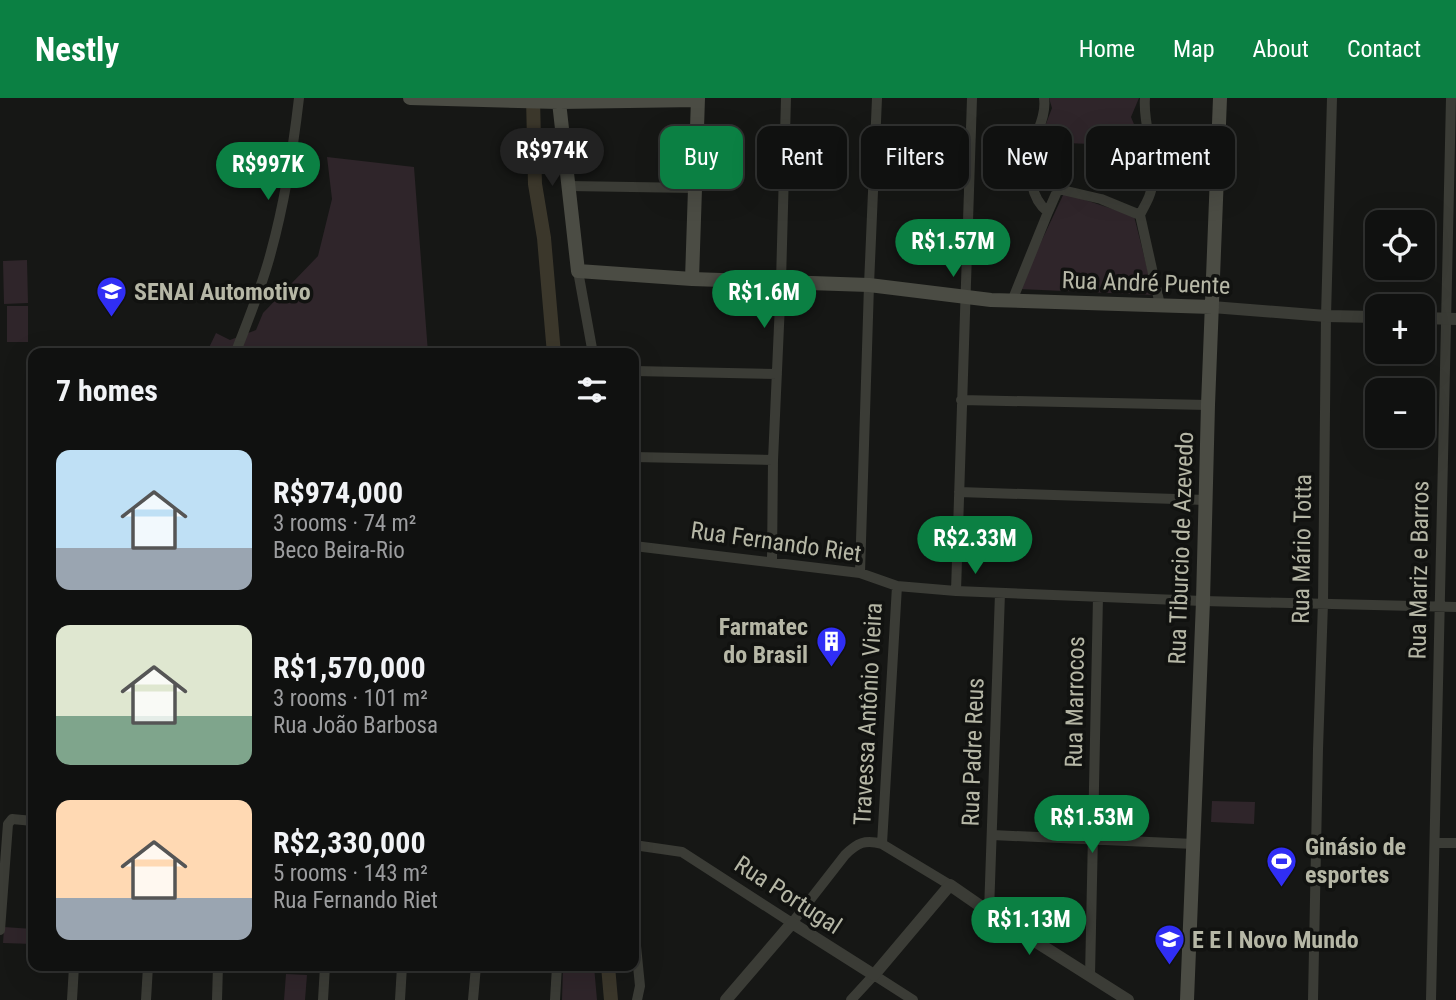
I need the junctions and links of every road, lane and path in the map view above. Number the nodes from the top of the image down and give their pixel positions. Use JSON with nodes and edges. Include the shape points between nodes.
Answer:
{"nodes":[{"id":1,"x":299,"y":98,"type":"edge"},
{"id":2,"x":410,"y":98,"type":"edge"},
{"id":3,"x":786,"y":98,"type":"edge"},
{"id":4,"x":877,"y":98,"type":"edge"},
{"id":5,"x":972,"y":98,"type":"edge"},
{"id":6,"x":1044,"y":98,"type":"edge"},
{"id":7,"x":1145,"y":98,"type":"edge"},
{"id":8,"x":1220,"y":98,"type":"edge"},
{"id":9,"x":1332,"y":98,"type":"edge"},
{"id":10,"x":1451,"y":98,"type":"edge"},
{"id":11,"x":698,"y":99,"type":"edge"},
{"id":12,"x":554,"y":101,"type":"edge"},
{"id":13,"x":697,"y":126,"type":"edge"},
{"id":14,"x":1039,"y":126,"type":"edge"},
{"id":15,"x":569,"y":186,"type":"junction"},
{"id":16,"x":660,"y":187,"type":"edge"},
{"id":17,"x":694,"y":189,"type":"edge"},
{"id":18,"x":1033,"y":189,"type":"edge"},
{"id":19,"x":1058,"y":189,"type":"joint"},
{"id":20,"x":1048,"y":212,"type":"junction"},
{"id":21,"x":1140,"y":215,"type":"junction"},
{"id":22,"x":578,"y":271,"type":"junction"},
{"id":23,"x":692,"y":279,"type":"junction"},
{"id":24,"x":781,"y":281,"type":"junction"},
{"id":25,"x":869,"y":285,"type":"junction"},
{"id":26,"x":966,"y":298,"type":"junction"},
{"id":27,"x":1012,"y":301,"type":"junction"},
{"id":28,"x":1160,"y":305,"type":"junction"},
{"id":29,"x":1212,"y":307,"type":"junction"},
{"id":30,"x":1326,"y":316,"type":"junction"},
{"id":31,"x":1365,"y":317,"type":"edge"},
{"id":32,"x":1451,"y":319,"type":"edge"},
{"id":33,"x":237,"y":348,"type":"edge"},
{"id":34,"x":592,"y":348,"type":"edge"},
{"id":35,"x":639,"y":371,"type":"edge"},
{"id":36,"x":777,"y":374,"type":"junction"},
{"id":37,"x":961,"y":400,"type":"junction"},
{"id":38,"x":1208,"y":405,"type":"junction"},
{"id":39,"x":639,"y":457,"type":"edge"},
{"id":40,"x":773,"y":460,"type":"junction"},
{"id":41,"x":959,"y":492,"type":"junction"},
{"id":42,"x":1206,"y":500,"type":"junction"},
{"id":43,"x":639,"y":547,"type":"edge"},
{"id":44,"x":772,"y":562,"type":"junction"},
{"id":45,"x":860,"y":573,"type":"junction"},
{"id":46,"x":897,"y":586,"type":"junction"},
{"id":47,"x":956,"y":591,"type":"junction"},
{"id":48,"x":1000,"y":593,"type":"junction"},
{"id":49,"x":1098,"y":597,"type":"junction"},
{"id":50,"x":1203,"y":601,"type":"junction"},
{"id":51,"x":1323,"y":603,"type":"junction"},
{"id":52,"x":1440,"y":607,"type":"junction"},
{"id":53,"x":1456,"y":607,"type":"edge"},
{"id":54,"x":28,"y":821,"type":"edge"},
{"id":55,"x":992,"y":835,"type":"junction"},
{"id":56,"x":1093,"y":839,"type":"junction"},
{"id":57,"x":1435,"y":843,"type":"junction"},
{"id":58,"x":1456,"y":843,"type":"edge"},
{"id":59,"x":882,"y":844,"type":"junction"},
{"id":60,"x":1194,"y":844,"type":"junction"},
{"id":61,"x":639,"y":846,"type":"edge"},
{"id":62,"x":950,"y":885,"type":"junction"},
{"id":63,"x":989,"y":912,"type":"junction"},
{"id":64,"x":792,"y":923,"type":"junction"},
{"id":65,"x":0,"y":930,"type":"edge"},
{"id":66,"x":74,"y":971,"type":"edge"},
{"id":67,"x":148,"y":971,"type":"edge"},
{"id":68,"x":218,"y":971,"type":"edge"},
{"id":69,"x":325,"y":971,"type":"edge"},
{"id":70,"x":402,"y":971,"type":"edge"},
{"id":71,"x":476,"y":971,"type":"edge"},
{"id":72,"x":557,"y":971,"type":"edge"},
{"id":73,"x":638,"y":971,"type":"edge"},
{"id":74,"x":874,"y":975,"type":"junction"},
{"id":75,"x":1090,"y":976,"type":"junction"},
{"id":76,"x":72,"y":1000,"type":"edge"},
{"id":77,"x":146,"y":1000,"type":"edge"},
{"id":78,"x":216,"y":1000,"type":"edge"},
{"id":79,"x":323,"y":1000,"type":"edge"},
{"id":80,"x":400,"y":1000,"type":"edge"},
{"id":81,"x":473,"y":1000,"type":"edge"},
{"id":82,"x":555,"y":1000,"type":"edge"},
{"id":83,"x":637,"y":1000,"type":"edge"},
{"id":84,"x":726,"y":1000,"type":"edge"},
{"id":85,"x":851,"y":1000,"type":"edge"},
{"id":86,"x":913,"y":1000,"type":"edge"},
{"id":87,"x":1128,"y":1000,"type":"edge"},
{"id":88,"x":1187,"y":1000,"type":"edge"},
{"id":89,"x":1313,"y":1000,"type":"edge"},
{"id":90,"x":1432,"y":1000,"type":"edge"}],
"edges":[{"from":1,"to":33,"type":"street","via":[[271,254]]},
{"from":2,"to":12,"type":"main road"},
{"from":3,"to":24,"type":"street"},
{"from":4,"to":25,"type":"street"},
{"from":5,"to":26,"type":"street"},
{"from":6,"to":14,"type":"street"},
{"from":7,"to":21,"type":"street","via":[[1153,175]]},
{"from":8,"to":29,"type":"main road","name":"Rua Tiburcio de Azevedo"},
{"from":9,"to":30,"type":"street","name":"Rua Mário Totta"},
{"from":10,"to":32,"type":"street","name":"Rua Mariz e Barros"},
{"from":11,"to":12,"type":"main road"},
{"from":11,"to":13,"type":"main road"},
{"from":12,"to":15,"type":"main road"},
{"from":15,"to":16,"type":"street"},
{"from":15,"to":22,"type":"main road"},
{"from":17,"to":23,"type":"main road"},
{"from":18,"to":20,"type":"street"},
{"from":19,"to":20,"type":"street"},
{"from":19,"to":21,"type":"street","via":[[1101,198]]},
{"from":20,"to":27,"type":"street"},
{"from":21,"to":28,"type":"street"},
{"from":22,"to":23,"type":"main road","name":"Rua André Puente"},
{"from":22,"to":34,"type":"street"},
{"from":23,"to":24,"type":"main road","name":"Rua André Puente"},
{"from":24,"to":25,"type":"main road","name":"Rua André Puente"},
{"from":24,"to":36,"type":"street"},
{"from":25,"to":26,"type":"main road","name":"Rua André Puente"},
{"from":25,"to":45,"type":"street"},
{"from":26,"to":27,"type":"main road","name":"Rua André Puente"},
{"from":26,"to":37,"type":"street"},
{"from":27,"to":28,"type":"main road","name":"Rua André Puente"},
{"from":28,"to":29,"type":"main road","name":"Rua André Puente"},
{"from":29,"to":30,"type":"street","name":"Rua André Puente"},
{"from":29,"to":38,"type":"main road","name":"Rua Tiburcio de Azevedo"},
{"from":30,"to":31,"type":"street","name":"Rua André Puente"},
{"from":30,"to":51,"type":"street","name":"Rua Mário Totta"},
{"from":32,"to":52,"type":"street","name":"Rua Mariz e Barros"},
{"from":35,"to":36,"type":"street"},
{"from":36,"to":40,"type":"street"},
{"from":37,"to":38,"type":"street"},
{"from":37,"to":41,"type":"street"},
{"from":38,"to":42,"type":"main road","name":"Rua Tiburcio de Azevedo"},
{"from":39,"to":40,"type":"street"},
{"from":40,"to":44,"type":"street"},
{"from":41,"to":42,"type":"street"},
{"from":41,"to":47,"type":"street"},
{"from":42,"to":50,"type":"main road","name":"Rua Tiburcio de Azevedo"},
{"from":43,"to":44,"type":"street","name":"Rua Fernando Riet"},
{"from":44,"to":45,"type":"street","name":"Rua Fernando Riet"},
{"from":45,"to":46,"type":"street","name":"Rua Fernando Riet"},
{"from":46,"to":47,"type":"street","name":"Rua Fernando Riet"},
{"from":46,"to":59,"type":"street","name":"Travessa Antônio Vieira"},
{"from":47,"to":48,"type":"street","name":"Rua Fernando Riet"},
{"from":48,"to":49,"type":"street","name":"Rua Fernando Riet"},
{"from":48,"to":55,"type":"street","name":"Rua Padre Reus"},
{"from":49,"to":50,"type":"street","name":"Rua Fernando Riet"},
{"from":49,"to":56,"type":"street","name":"Rua Marrocos"},
{"from":50,"to":51,"type":"street","name":"Rua Fernando Riet"},
{"from":50,"to":60,"type":"main road","name":"Rua Tiburcio de Azevedo"},
{"from":51,"to":52,"type":"street","name":"Rua Fernando Riet"},
{"from":51,"to":89,"type":"street","name":"Rua Mário Totta"},
{"from":52,"to":53,"type":"street","name":"Rua Fernando Riet"},
{"from":52,"to":57,"type":"street","name":"Rua Mariz e Barros"},
{"from":54,"to":65,"type":"street","via":[[12,819],[8,824]]},
{"from":55,"to":56,"type":"street"},
{"from":55,"to":63,"type":"street","name":"Rua Padre Reus"},
{"from":56,"to":60,"type":"street"},
{"from":56,"to":75,"type":"street","name":"Rua Marrocos"},
{"from":57,"to":58,"type":"street"},
{"from":57,"to":90,"type":"street","name":"Rua Mariz e Barros"},
{"from":59,"to":62,"type":"street"},
{"from":59,"to":64,"type":"street","via":[[874,841],[853,846]]},
{"from":60,"to":88,"type":"main road","name":"Rua Tiburcio de Azevedo"},
{"from":61,"to":64,"type":"street","name":"Rua Portugal","via":[[682,852]]},
{"from":62,"to":63,"type":"street"},
{"from":62,"to":74,"type":"street"},
{"from":63,"to":75,"type":"street"},
{"from":64,"to":74,"type":"street","name":"Rua Portugal"},
{"from":64,"to":84,"type":"street"},
{"from":66,"to":76,"type":"street"},
{"from":67,"to":77,"type":"street"},
{"from":68,"to":78,"type":"street"},
{"from":69,"to":79,"type":"street"},
{"from":70,"to":80,"type":"street"},
{"from":71,"to":81,"type":"street"},
{"from":72,"to":82,"type":"street"},
{"from":73,"to":83,"type":"street"},
{"from":74,"to":85,"type":"street"},
{"from":74,"to":86,"type":"street","name":"Rua Portugal"},
{"from":75,"to":87,"type":"street"}]}
